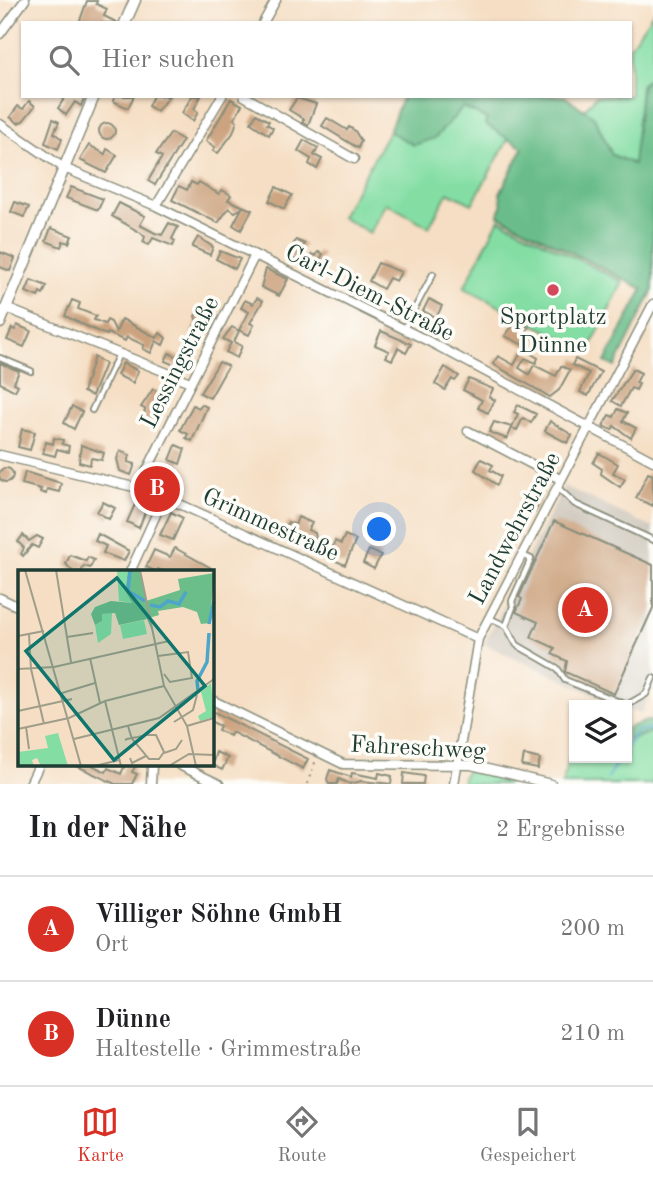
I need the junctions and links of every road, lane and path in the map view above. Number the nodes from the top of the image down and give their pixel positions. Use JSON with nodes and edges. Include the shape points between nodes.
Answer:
{"nodes":[{"id":1,"x":25,"y":0,"type":"edge"},
{"id":2,"x":135,"y":0,"type":"edge"},
{"id":3,"x":276,"y":0,"type":"edge"},
{"id":4,"x":126,"y":21,"type":"edge"},
{"id":5,"x":264,"y":21,"type":"edge"},
{"id":6,"x":0,"y":34,"type":"edge"},
{"id":7,"x":93,"y":98,"type":"edge"},
{"id":8,"x":221,"y":98,"type":"edge"},
{"id":9,"x":247,"y":98,"type":"edge"},
{"id":10,"x":0,"y":124,"type":"edge"},
{"id":11,"x":354,"y":159,"type":"dead end"},
{"id":12,"x":64,"y":169,"type":"junction"},
{"id":13,"x":156,"y":206,"type":"junction"},
{"id":14,"x":255,"y":255,"type":"junction"},
{"id":15,"x":433,"y":274,"type":"dead end"},
{"id":16,"x":653,"y":304,"type":"edge"},
{"id":17,"x":6,"y":308,"type":"junction"},
{"id":18,"x":0,"y":323,"type":"edge"},
{"id":19,"x":404,"y":330,"type":"junction"},
{"id":20,"x":120,"y":353,"type":"junction"},
{"id":21,"x":0,"y":358,"type":"edge"},
{"id":22,"x":31,"y":371,"type":"dead end"},
{"id":23,"x":190,"y":382,"type":"junction"},
{"id":24,"x":92,"y":410,"type":"dead end"},
{"id":25,"x":588,"y":429,"type":"junction"},
{"id":26,"x":468,"y":431,"type":"dead end"},
{"id":27,"x":0,"y":455,"type":"edge"},
{"id":28,"x":653,"y":461,"type":"edge"},
{"id":29,"x":558,"y":483,"type":"junction"},
{"id":30,"x":138,"y":488,"type":"junction"},
{"id":31,"x":164,"y":498,"type":"junction"},
{"id":32,"x":653,"y":540,"type":"edge"},
{"id":33,"x":521,"y":554,"type":"junction"},
{"id":34,"x":131,"y":570,"type":"edge"},
{"id":35,"x":0,"y":598,"type":"edge"},
{"id":36,"x":18,"y":607,"type":"edge"},
{"id":37,"x":489,"y":618,"type":"junction"},
{"id":38,"x":506,"y":626,"type":"junction"},
{"id":39,"x":478,"y":639,"type":"junction"},
{"id":40,"x":653,"y":678,"type":"edge"},
{"id":41,"x":214,"y":701,"type":"edge"},
{"id":42,"x":319,"y":752,"type":"junction"},
{"id":43,"x":457,"y":765,"type":"junction"},
{"id":44,"x":39,"y":766,"type":"edge"},
{"id":45,"x":152,"y":766,"type":"edge"},
{"id":46,"x":181,"y":766,"type":"edge"},
{"id":47,"x":30,"y":784,"type":"edge"},
{"id":48,"x":151,"y":784,"type":"edge"},
{"id":49,"x":219,"y":784,"type":"edge"},
{"id":50,"x":307,"y":784,"type":"edge"},
{"id":51,"x":454,"y":784,"type":"edge"},
{"id":52,"x":551,"y":784,"type":"edge"}],
"edges":[{"from":1,"to":6,"type":"street"},
{"from":2,"to":4,"type":"street"},
{"from":3,"to":5,"type":"street"},
{"from":7,"to":12,"type":"street"},
{"from":8,"to":13,"type":"street"},
{"from":9,"to":11,"type":"street"},
{"from":10,"to":12,"type":"street","name":"Carl-Diem-Straße"},
{"from":12,"to":13,"type":"street","name":"Carl-Diem-Straße"},
{"from":12,"to":17,"type":"street"},
{"from":13,"to":14,"type":"street","name":"Carl-Diem-Straße"},
{"from":14,"to":19,"type":"street","name":"Carl-Diem-Straße"},
{"from":14,"to":23,"type":"street","name":"Lessingstraße"},
{"from":15,"to":19,"type":"lane"},
{"from":16,"to":25,"type":"street","name":"Landwehrstraße"},
{"from":17,"to":18,"type":"street"},
{"from":17,"to":20,"type":"street"},
{"from":19,"to":25,"type":"street","name":"Carl-Diem-Straße"},
{"from":20,"to":23,"type":"street"},
{"from":20,"to":24,"type":"lane"},
{"from":21,"to":22,"type":"lane"},
{"from":23,"to":30,"type":"street","name":"Lessingstraße"},
{"from":25,"to":28,"type":"street","name":"Carl-Diem-Straße"},
{"from":25,"to":29,"type":"street","name":"Landwehrstraße"},
{"from":26,"to":29,"type":"street"},
{"from":27,"to":30,"type":"street","name":"Grimmestraße"},
{"from":29,"to":32,"type":"lane","via":[[575,504]]},
{"from":29,"to":33,"type":"street","name":"Landwehrstraße"},
{"from":30,"to":31,"type":"street","name":"Grimmestraße"},
{"from":31,"to":34,"type":"street"},
{"from":31,"to":39,"type":"street","name":"Grimmestraße"},
{"from":33,"to":37,"type":"street","name":"Landwehrstraße"},
{"from":33,"to":38,"type":"lane","via":[[531,559]]},
{"from":35,"to":36,"type":"street"},
{"from":37,"to":38,"type":"lane"},
{"from":37,"to":39,"type":"street","name":"Landwehrstraße"},
{"from":38,"to":40,"type":"lane","via":[[517,645],[557,668],[565,680],[615,702],[627,705],[637,701]]},
{"from":39,"to":43,"type":"street","name":"Landwehrstraße"},
{"from":41,"to":42,"type":"street","name":"Fahreschweg"},
{"from":42,"to":43,"type":"street","name":"Fahreschweg","via":[[343,764]]},
{"from":42,"to":50,"type":"path"},
{"from":43,"to":51,"type":"street","name":"Landwehrstraße"},
{"from":43,"to":52,"type":"street","name":"Fahreschweg"},
{"from":44,"to":47,"type":"street"},
{"from":45,"to":48,"type":"street"},
{"from":46,"to":49,"type":"street"}]}
